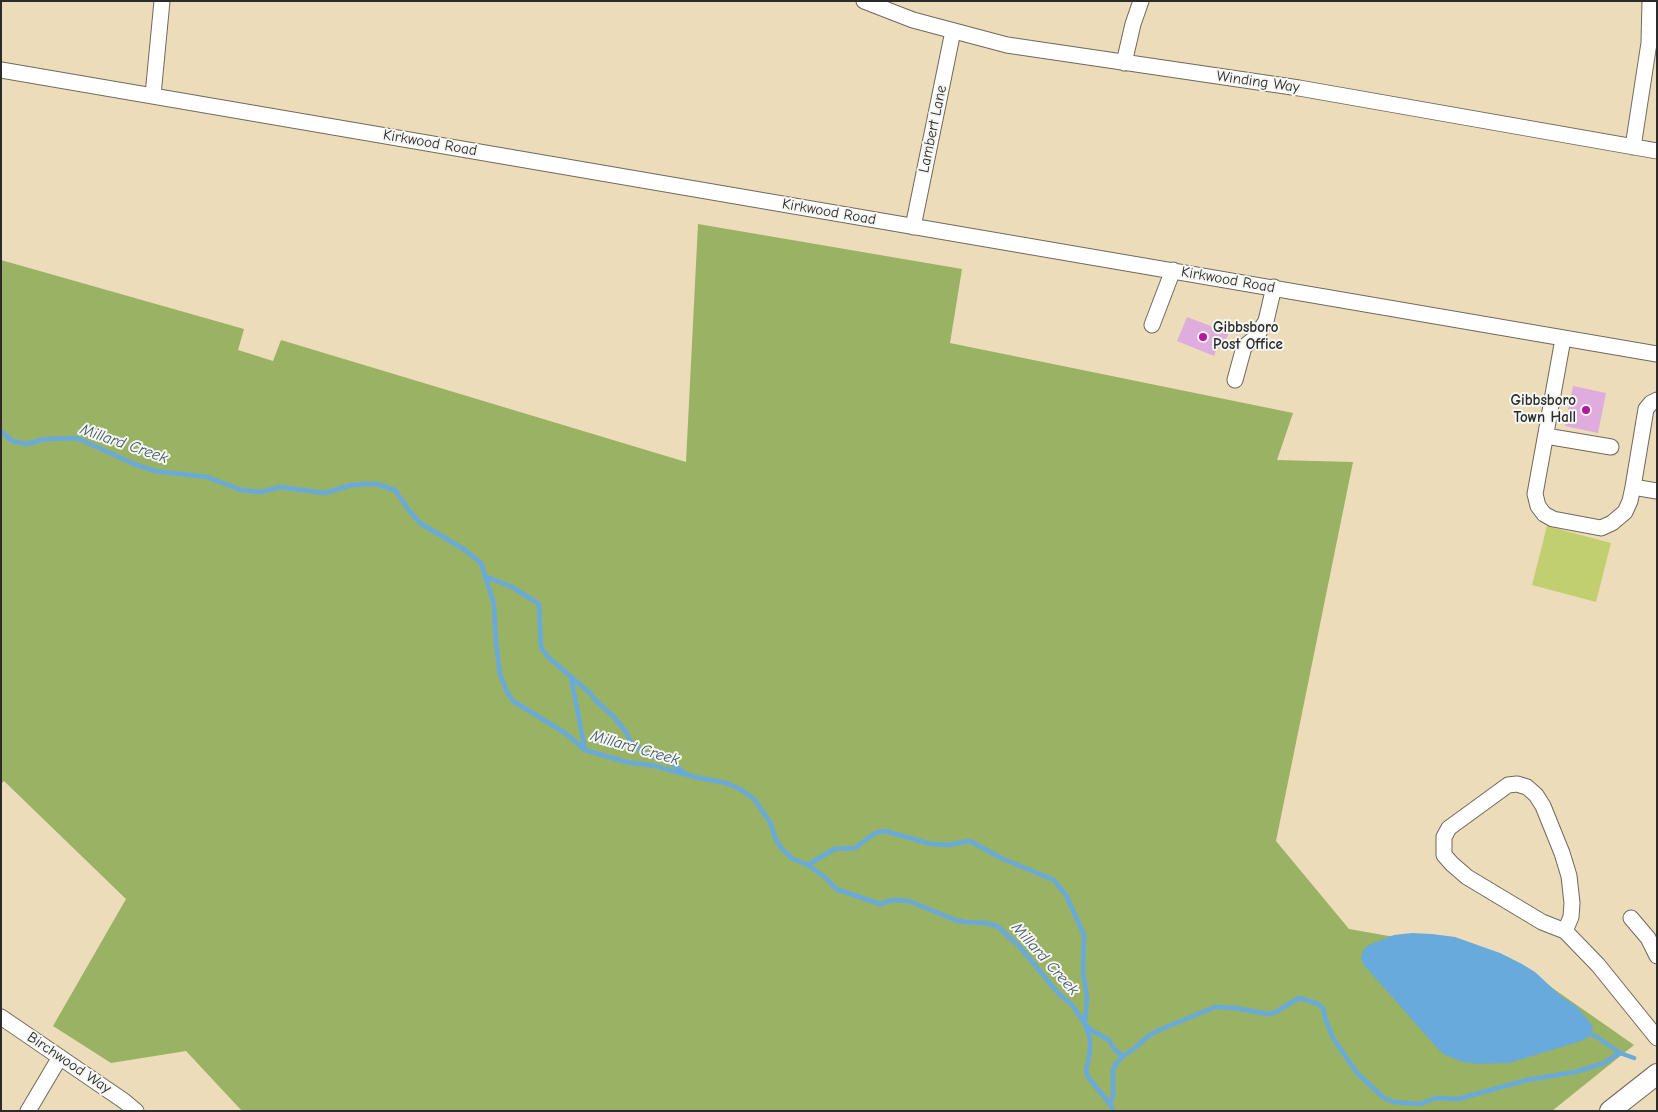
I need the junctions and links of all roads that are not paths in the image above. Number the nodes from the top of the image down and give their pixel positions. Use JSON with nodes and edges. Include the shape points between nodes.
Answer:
{"nodes":[{"id":1,"x":162,"y":1,"type":"edge"},
{"id":2,"x":864,"y":1,"type":"edge"},
{"id":3,"x":1141,"y":1,"type":"edge"},
{"id":4,"x":1650,"y":1,"type":"edge"},
{"id":5,"x":953,"y":31,"type":"junction"},
{"id":6,"x":1124,"y":63,"type":"junction"},
{"id":7,"x":1,"y":70,"type":"edge"},
{"id":8,"x":153,"y":95,"type":"junction"},
{"id":9,"x":1632,"y":147,"type":"junction"},
{"id":10,"x":1657,"y":151,"type":"edge"},
{"id":11,"x":913,"y":227,"type":"junction"},
{"id":12,"x":1173,"y":270,"type":"junction"},
{"id":13,"x":1274,"y":288,"type":"junction"},
{"id":14,"x":1152,"y":325,"type":"dead end"},
{"id":15,"x":1563,"y":339,"type":"junction"},
{"id":16,"x":1657,"y":354,"type":"edge"},
{"id":17,"x":1235,"y":380,"type":"dead end"},
{"id":18,"x":1657,"y":400,"type":"edge"},
{"id":19,"x":1544,"y":443,"type":"junction"},
{"id":20,"x":1611,"y":447,"type":"dead end"},
{"id":21,"x":1633,"y":486,"type":"junction"},
{"id":22,"x":1657,"y":491,"type":"edge"},
{"id":23,"x":1631,"y":918,"type":"dead end"},
{"id":24,"x":1566,"y":931,"type":"junction"},
{"id":25,"x":1657,"y":956,"type":"edge"},
{"id":26,"x":1,"y":1017,"type":"edge"},
{"id":27,"x":1657,"y":1038,"type":"edge"},
{"id":28,"x":60,"y":1057,"type":"junction"},
{"id":29,"x":1657,"y":1074,"type":"edge"},
{"id":30,"x":28,"y":1111,"type":"edge"},
{"id":31,"x":136,"y":1111,"type":"edge"},
{"id":32,"x":1610,"y":1111,"type":"edge"}],
"edges":[{"from":1,"to":8,"type":"street"},
{"from":2,"to":5,"type":"street","name":"Winding Way"},
{"from":3,"to":6,"type":"street"},
{"from":4,"to":9,"type":"street","via":[[1649,43]]},
{"from":5,"to":6,"type":"street","name":"Winding Way","via":[[1007,45]]},
{"from":5,"to":11,"type":"street","name":"Lambert Lane"},
{"from":6,"to":9,"type":"street","name":"Winding Way","via":[[1299,88]]},
{"from":7,"to":8,"type":"street","name":"Kirkwood Road"},
{"from":8,"to":11,"type":"street","name":"Kirkwood Road"},
{"from":9,"to":10,"type":"street","name":"Winding Way"},
{"from":11,"to":12,"type":"street","name":"Kirkwood Road"},
{"from":12,"to":13,"type":"street","name":"Kirkwood Road"},
{"from":12,"to":14,"type":"street"},
{"from":13,"to":15,"type":"street","name":"Kirkwood Road"},
{"from":13,"to":17,"type":"street","via":[[1266,321],[1256,338],[1244,347]]},
{"from":15,"to":16,"type":"street","name":"Kirkwood Road"},
{"from":15,"to":19,"type":"street"},
{"from":18,"to":21,"type":"street","via":[[1646,410]]},
{"from":19,"to":20,"type":"street"},
{"from":19,"to":21,"type":"street","via":[[1536,499],[1541,510],[1551,518],[1601,528],[1609,525],[1627,509]]},
{"from":21,"to":22,"type":"street"},
{"from":23,"to":25,"type":"street","via":[[1648,938]]},
{"from":24,"to":24,"type":"street","via":[[1542,922],[1467,877],[1444,855],[1444,837],[1449,828],[1508,785],[1517,784],[1536,795],[1562,853],[1572,903],[1572,918]]},
{"from":24,"to":27,"type":"street"},
{"from":26,"to":28,"type":"street","name":"Birchwood Way"},
{"from":28,"to":30,"type":"street"},
{"from":28,"to":31,"type":"street","name":"Birchwood Way"},
{"from":29,"to":32,"type":"main road"}]}
